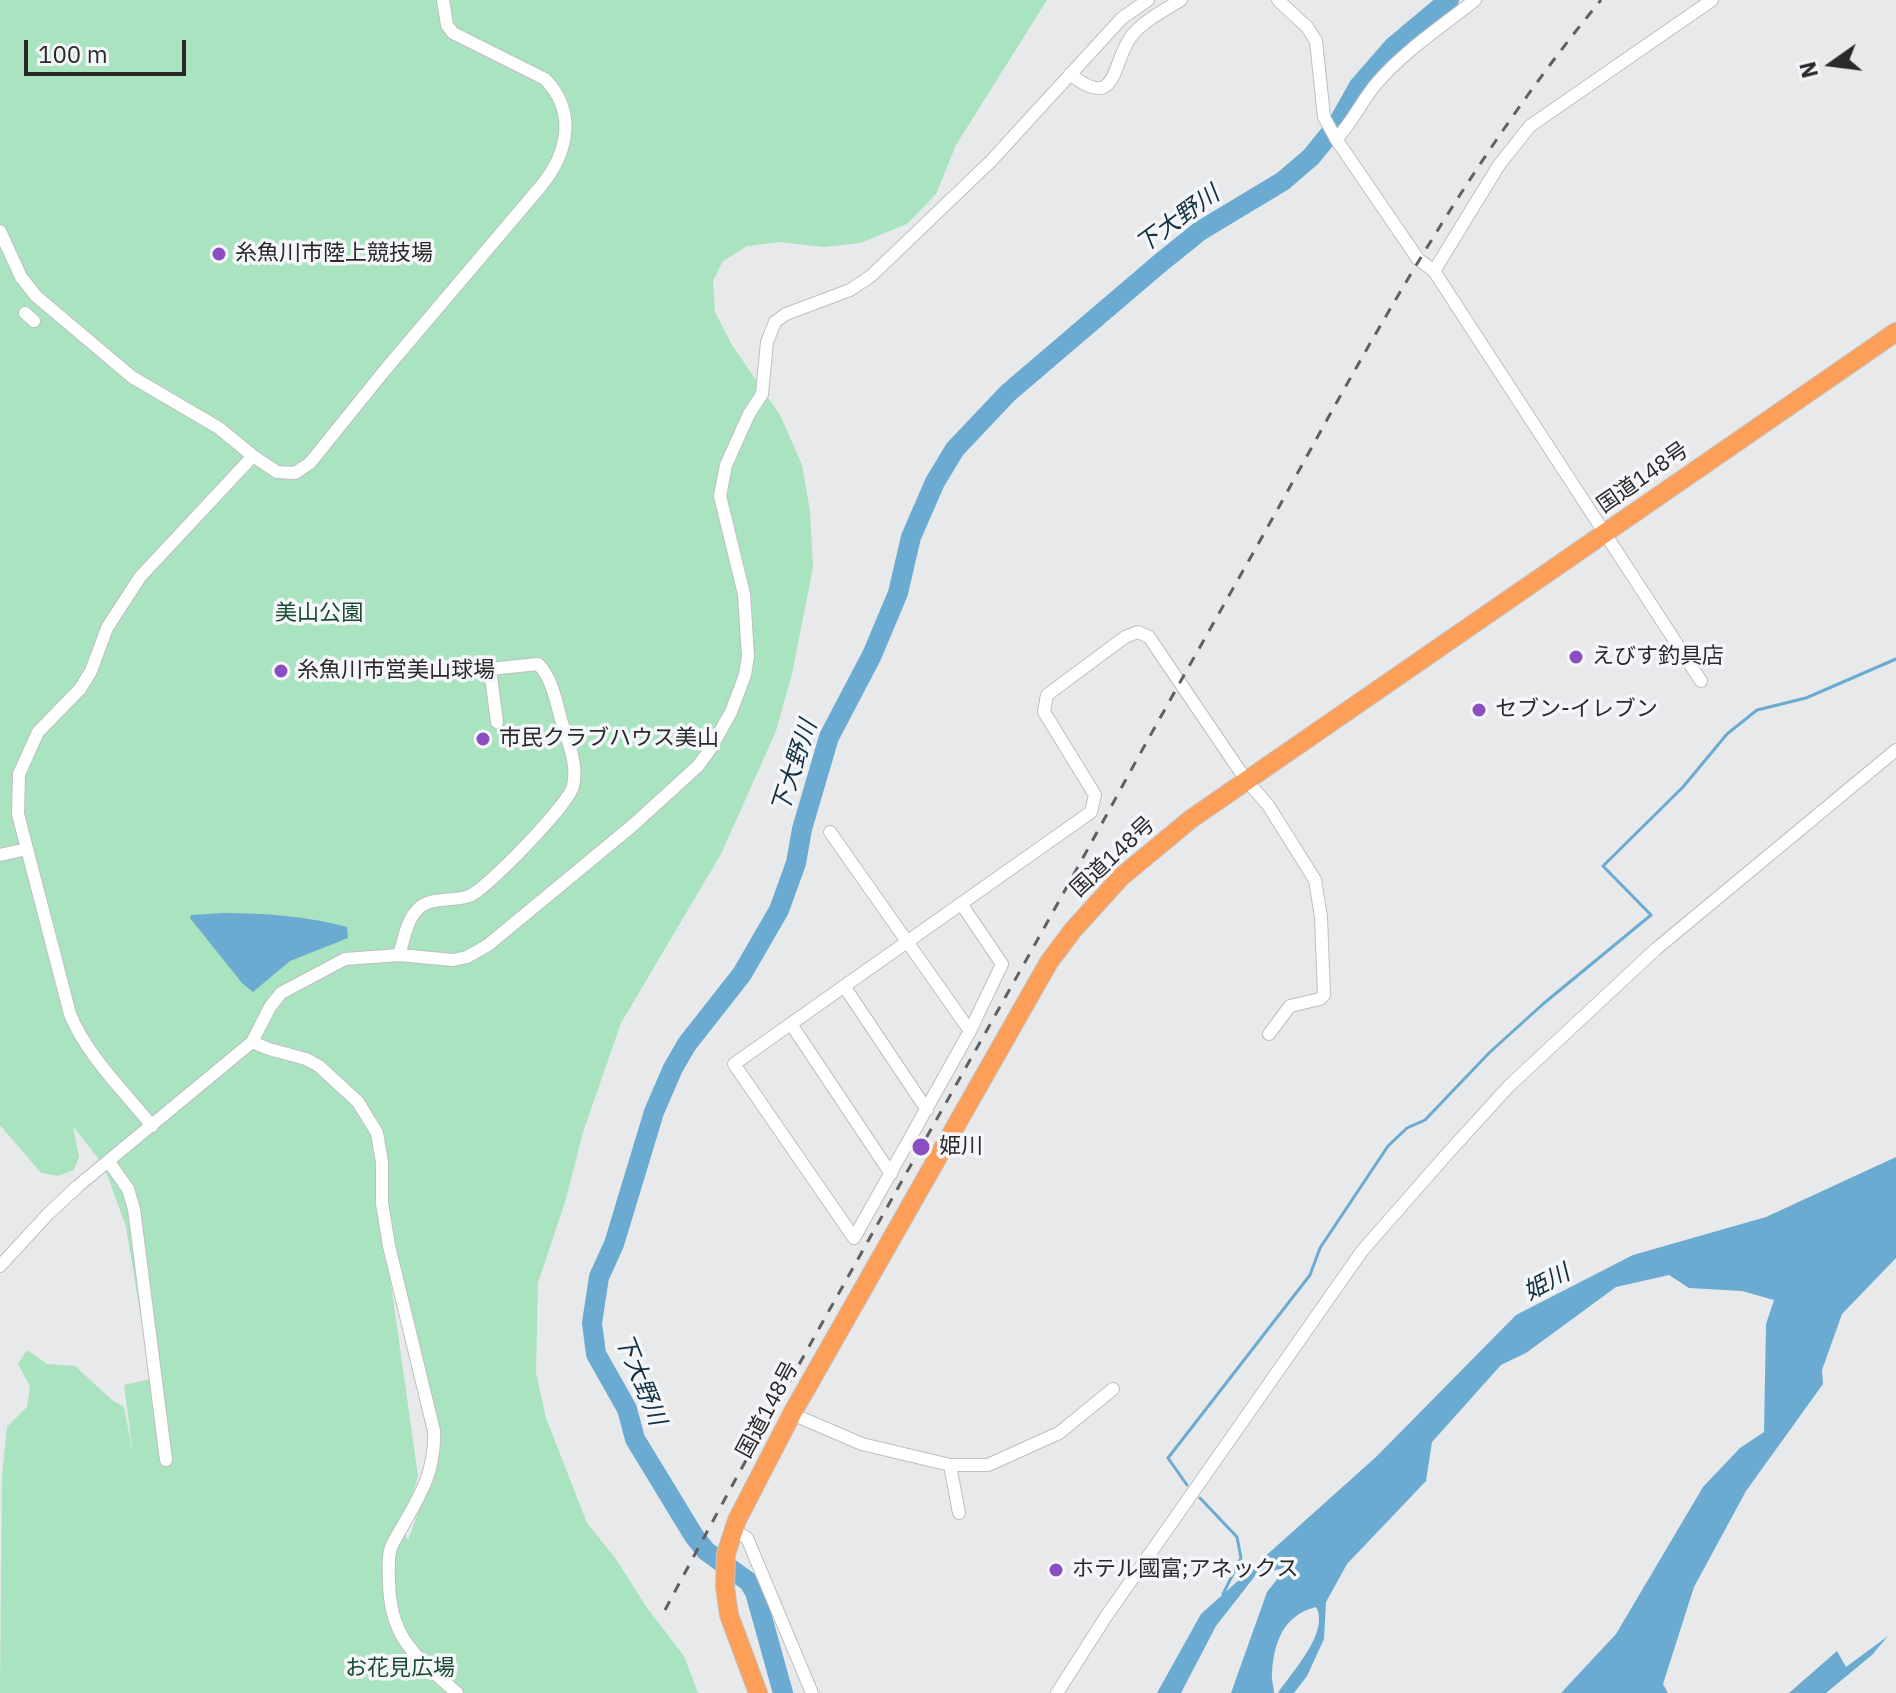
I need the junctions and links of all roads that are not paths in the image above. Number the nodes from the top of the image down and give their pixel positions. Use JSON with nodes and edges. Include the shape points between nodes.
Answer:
{"nodes":[{"id":1,"x":443,"y":0,"type":"edge"},
{"id":2,"x":1148,"y":0,"type":"edge"},
{"id":3,"x":1181,"y":0,"type":"edge"},
{"id":4,"x":1278,"y":0,"type":"edge"},
{"id":5,"x":1475,"y":0,"type":"edge"},
{"id":6,"x":1712,"y":0,"type":"edge"},
{"id":7,"x":1070,"y":74,"type":"junction"},
{"id":8,"x":1336,"y":139,"type":"junction"},
{"id":9,"x":0,"y":231,"type":"edge"},
{"id":10,"x":1434,"y":271,"type":"junction"},
{"id":11,"x":1896,"y":332,"type":"edge"},
{"id":12,"x":253,"y":456,"type":"junction"},
{"id":13,"x":1604,"y":534,"type":"junction"},
{"id":14,"x":1701,"y":681,"type":"dead end"},
{"id":15,"x":497,"y":722,"type":"dead end"},
{"id":16,"x":1896,"y":750,"type":"edge"},
{"id":17,"x":1246,"y":780,"type":"junction"},
{"id":18,"x":830,"y":832,"type":"dead end"},
{"id":19,"x":27,"y":849,"type":"junction"},
{"id":20,"x":0,"y":855,"type":"edge"},
{"id":21,"x":962,"y":905,"type":"junction"},
{"id":22,"x":907,"y":940,"type":"junction"},
{"id":23,"x":399,"y":955,"type":"junction"},
{"id":24,"x":844,"y":986,"type":"junction"},
{"id":25,"x":791,"y":1024,"type":"junction"},
{"id":26,"x":970,"y":1031,"type":"junction"},
{"id":27,"x":1269,"y":1034,"type":"dead end"},
{"id":28,"x":252,"y":1042,"type":"junction"},
{"id":29,"x":927,"y":1110,"type":"junction"},
{"id":30,"x":152,"y":1126,"type":"junction"},
{"id":31,"x":109,"y":1162,"type":"junction"},
{"id":32,"x":891,"y":1174,"type":"junction"},
{"id":33,"x":0,"y":1266,"type":"edge"},
{"id":34,"x":1113,"y":1389,"type":"dead end"},
{"id":35,"x":792,"y":1414,"type":"junction"},
{"id":36,"x":166,"y":1460,"type":"dead end"},
{"id":37,"x":950,"y":1465,"type":"junction"},
{"id":38,"x":959,"y":1513,"type":"dead end"},
{"id":39,"x":733,"y":1530,"type":"junction"},
{"id":40,"x":457,"y":1693,"type":"edge"},
{"id":41,"x":758,"y":1693,"type":"edge"},
{"id":42,"x":812,"y":1693,"type":"edge"},
{"id":43,"x":1057,"y":1693,"type":"edge"}],
"edges":[{"from":1,"to":12,"type":"street","via":[[453,33],[555,89],[568,127],[554,171],[301,472],[284,474]]},
{"from":2,"to":7,"type":"street","via":[[1122,18]]},
{"from":3,"to":7,"type":"street","via":[[1129,39],[1105,87],[1087,87]]},
{"from":4,"to":8,"type":"street","via":[[1316,41],[1324,117]]},
{"from":5,"to":8,"type":"street","via":[[1400,59]]},
{"from":6,"to":10,"type":"street","via":[[1530,126],[1499,165]]},
{"from":7,"to":23,"type":"street","via":[[991,161],[871,276],[775,322],[767,342],[762,394],[726,465],[720,496],[744,594],[746,666],[731,712],[698,766],[488,945],[453,960]]},
{"from":8,"to":10,"type":"street","via":[[1418,259]]},
{"from":9,"to":12,"type":"street","via":[[36,296],[132,377],[210,422]]},
{"from":10,"to":13,"type":"street"},
{"from":11,"to":13,"type":"highway","name":"国道148号"},
{"from":12,"to":19,"type":"street","via":[[140,577],[107,628],[80,689],[38,732],[19,774],[17,794]]},
{"from":13,"to":14,"type":"street"},
{"from":13,"to":17,"type":"highway","name":"国道148号"},
{"from":15,"to":23,"type":"street","via":[[490,669],[538,664],[548,678],[568,741],[573,789],[549,820],[470,896],[419,907]]},
{"from":16,"to":43,"type":"street","via":[[1656,949],[1509,1086],[1448,1153],[1362,1251]]},
{"from":17,"to":21,"type":"street","via":[[1149,637],[1138,632],[1125,637],[1047,695],[1044,712],[1095,795],[1091,812]]},
{"from":17,"to":27,"type":"street","via":[[1315,880],[1321,917],[1324,995],[1290,1006]]},
{"from":17,"to":35,"type":"highway","name":"国道148号","via":[[1121,877],[1049,962]]},
{"from":18,"to":22,"type":"street"},
{"from":19,"to":20,"type":"street"},
{"from":19,"to":30,"type":"street","via":[[74,1023]]},
{"from":21,"to":22,"type":"street"},
{"from":21,"to":26,"type":"street","via":[[1002,964]]},
{"from":22,"to":24,"type":"street"},
{"from":22,"to":26,"type":"street"},
{"from":23,"to":28,"type":"street","via":[[345,959],[308,977],[281,993]]},
{"from":24,"to":25,"type":"street"},
{"from":24,"to":29,"type":"street"},
{"from":25,"to":32,"type":"street"},
{"from":25,"to":32,"type":"street","via":[[734,1064],[854,1238]]},
{"from":26,"to":29,"type":"street"},
{"from":28,"to":30,"type":"street"},
{"from":28,"to":40,"type":"street","via":[[319,1066],[358,1102],[377,1133],[389,1246],[435,1449],[427,1484],[390,1550],[392,1612],[409,1650]]},
{"from":29,"to":32,"type":"street"},
{"from":30,"to":31,"type":"street"},
{"from":31,"to":33,"type":"street","via":[[48,1214]]},
{"from":31,"to":36,"type":"street","via":[[128,1189],[134,1209]]},
{"from":34,"to":37,"type":"street","via":[[1047,1439],[988,1465]]},
{"from":35,"to":37,"type":"street","via":[[862,1444]]},
{"from":35,"to":39,"type":"highway","name":"国道148号"},
{"from":37,"to":38,"type":"street"},
{"from":39,"to":41,"type":"highway","name":"国道148号","via":[[724,1575],[729,1615]]},
{"from":39,"to":42,"type":"street","via":[[747,1538]]}]}
